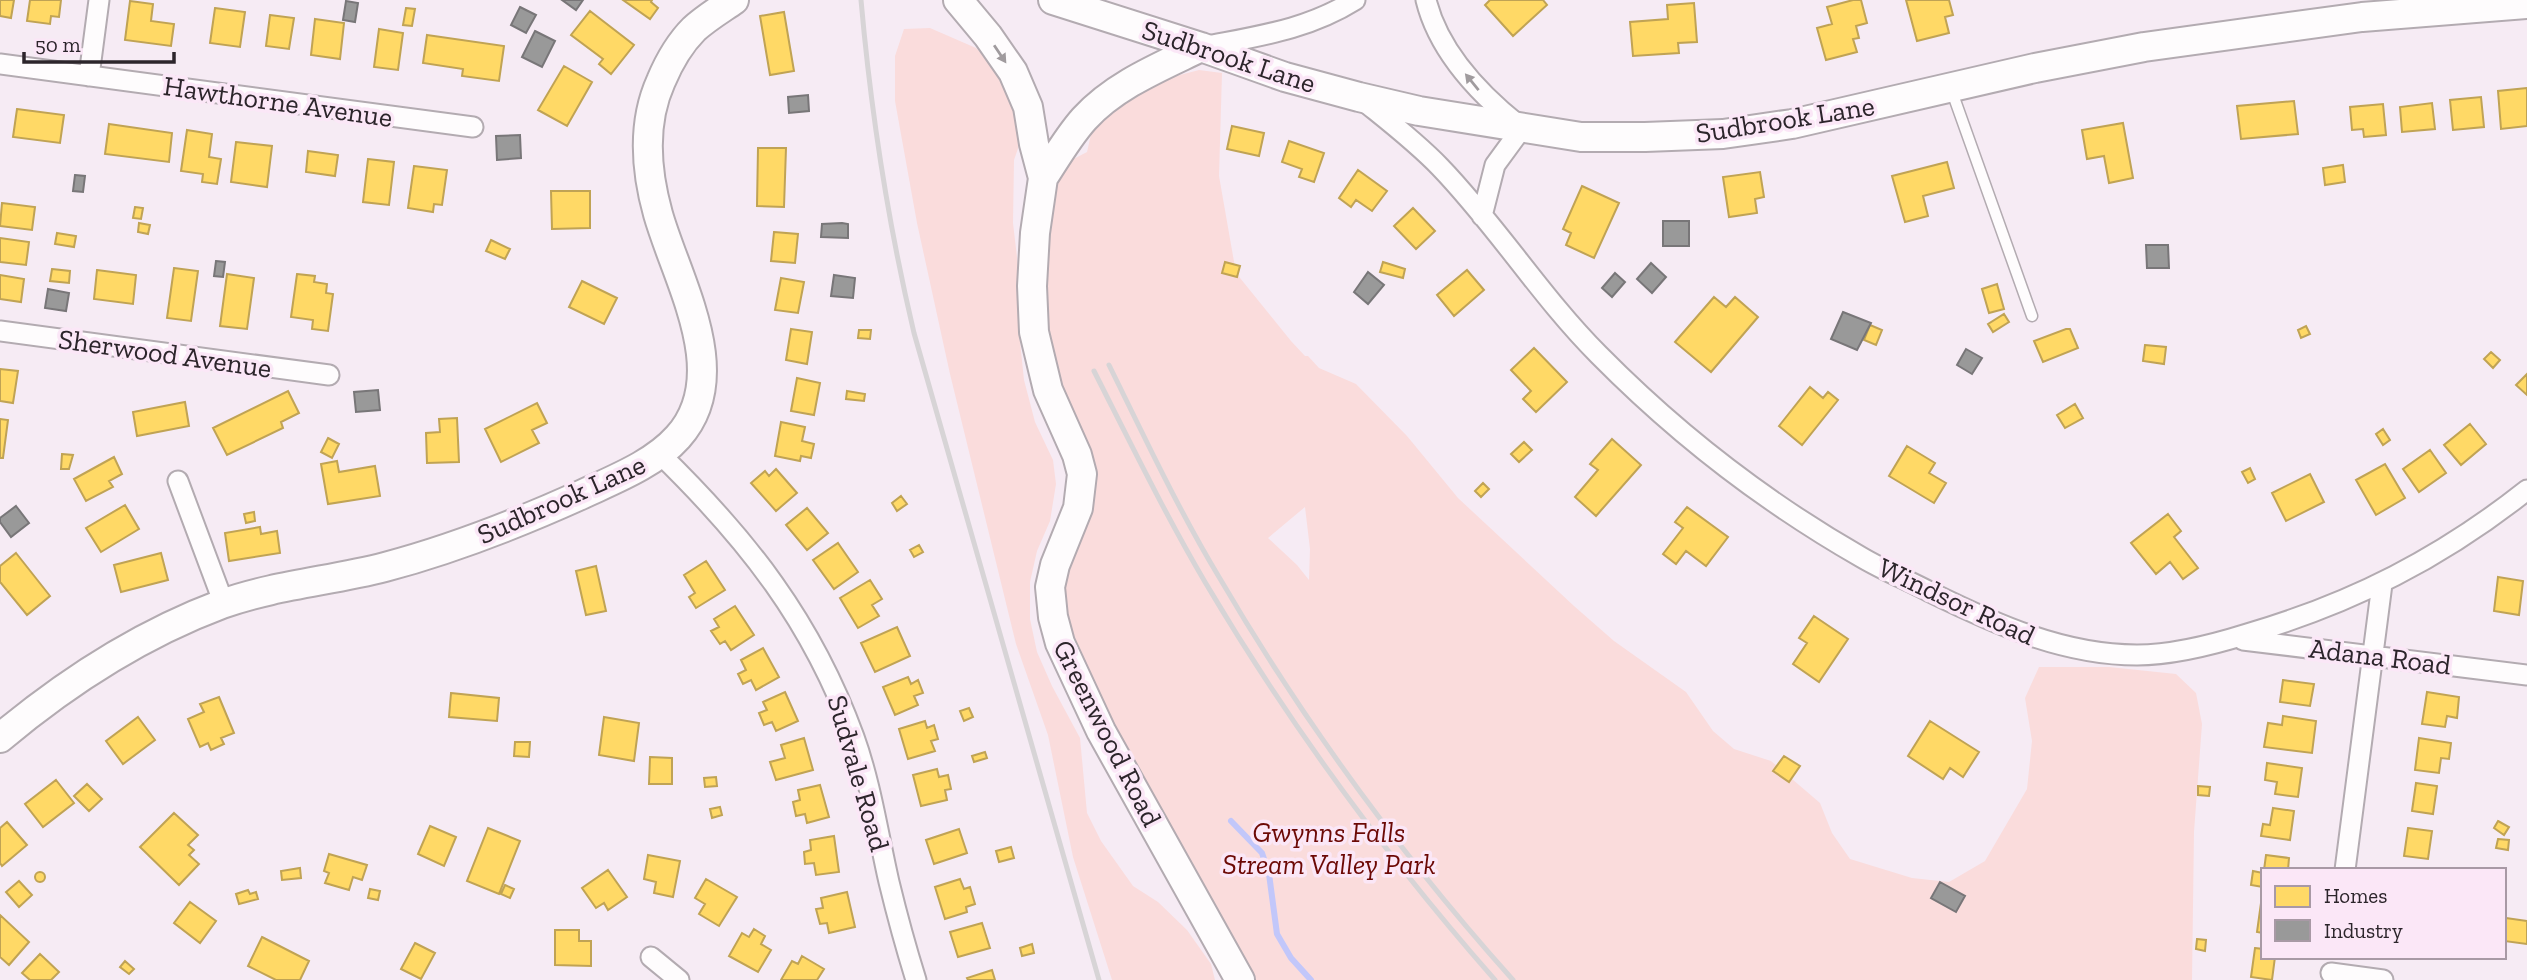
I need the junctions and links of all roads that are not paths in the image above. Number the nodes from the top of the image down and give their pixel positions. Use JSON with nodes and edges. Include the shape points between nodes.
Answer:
{"nodes":[{"id":1,"x":99,"y":0,"type":"edge"},
{"id":2,"x":734,"y":0,"type":"edge"},
{"id":3,"x":958,"y":0,"type":"edge"},
{"id":4,"x":1355,"y":0,"type":"edge"},
{"id":5,"x":1426,"y":0,"type":"edge"},
{"id":6,"x":1058,"y":1,"type":"edge"},
{"id":7,"x":2527,"y":4,"type":"edge"},
{"id":8,"x":1201,"y":47,"type":"junction"},
{"id":9,"x":0,"y":64,"type":"edge"},
{"id":10,"x":89,"y":76,"type":"junction"},
{"id":11,"x":1951,"y":89,"type":"junction"},
{"id":12,"x":1359,"y":97,"type":"junction"},
{"id":13,"x":473,"y":127,"type":"dead end"},
{"id":14,"x":1522,"y":128,"type":"junction"},
{"id":15,"x":1043,"y":178,"type":"junction"},
{"id":16,"x":1482,"y":216,"type":"junction"},
{"id":17,"x":2032,"y":316,"type":"dead end"},
{"id":18,"x":0,"y":331,"type":"edge"},
{"id":19,"x":329,"y":375,"type":"dead end"},
{"id":20,"x":660,"y":454,"type":"junction"},
{"id":21,"x":178,"y":481,"type":"dead end"},
{"id":22,"x":2527,"y":490,"type":"edge"},
{"id":23,"x":2382,"y":584,"type":"junction"},
{"id":24,"x":224,"y":604,"type":"junction"},
{"id":25,"x":2232,"y":639,"type":"junction"},
{"id":26,"x":2374,"y":654,"type":"junction"},
{"id":27,"x":2527,"y":675,"type":"edge"},
{"id":28,"x":0,"y":738,"type":"edge"},
{"id":29,"x":2345,"y":868,"type":"edge"},
{"id":30,"x":651,"y":957,"type":"dead end"},
{"id":31,"x":2331,"y":970,"type":"edge"},
{"id":32,"x":679,"y":980,"type":"edge"},
{"id":33,"x":916,"y":980,"type":"edge"},
{"id":34,"x":1240,"y":980,"type":"edge"},
{"id":35,"x":2383,"y":980,"type":"edge"}],
"edges":[{"from":1,"to":10,"type":"street"},
{"from":2,"to":20,"type":"street","name":"Sudbrook Lane","via":[[694,29],[678,47],[649,117],[647,147],[653,192],[692,313],[702,373],[692,418]]},
{"from":3,"to":15,"type":"street","name":"Greenwood Road","one_way":true,"via":[[1013,72],[1028,107]]},
{"from":4,"to":8,"type":"street","via":[[1332,15],[1301,26]]},
{"from":14,"to":5,"type":"street","one_way":true,"via":[[1493,105],[1461,68],[1441,39]]},
{"from":6,"to":8,"type":"street","name":"Sudbrook Lane"},
{"from":7,"to":11,"type":"street","name":"Sudbrook Lane","via":[[2362,17],[2144,47]]},
{"from":8,"to":12,"type":"street","name":"Sudbrook Lane"},
{"from":8,"to":15,"type":"street","via":[[1107,98],[1084,119]]},
{"from":9,"to":10,"type":"street","name":"Hawthorne Avenue"},
{"from":10,"to":13,"type":"street","name":"Hawthorne Avenue"},
{"from":11,"to":14,"type":"street","name":"Sudbrook Lane","via":[[1792,124],[1723,134],[1581,137]]},
{"from":11,"to":17,"type":"lane"},
{"from":12,"to":14,"type":"street","name":"Sudbrook Lane"},
{"from":12,"to":16,"type":"street","name":"Windsor Road","via":[[1440,167]]},
{"from":14,"to":16,"type":"street","via":[[1495,165]]},
{"from":15,"to":34,"type":"street","name":"Greenwood Road","via":[[1034,260],[1034,332],[1048,390],[1082,474],[1078,508],[1050,587],[1053,617],[1060,643],[1101,731]]},
{"from":16,"to":25,"type":"street","name":"Windsor Road","via":[[1572,326],[1676,427],[1794,515],[1863,558],[2002,626],[2049,643],[2137,655]]},
{"from":18,"to":19,"type":"street","name":"Sherwood Avenue"},
{"from":20,"to":24,"type":"street","name":"Sudbrook Lane","via":[[564,502],[446,548]]},
{"from":20,"to":33,"type":"street","name":"Sudvale Road","via":[[743,540],[802,626],[830,678],[855,739]]},
{"from":21,"to":24,"type":"street"},
{"from":22,"to":23,"type":"street","name":"Windsor Road","via":[[2463,538]]},
{"from":23,"to":25,"type":"street","name":"Windsor Road"},
{"from":23,"to":26,"type":"street"},
{"from":24,"to":28,"type":"street","name":"Sudbrook Lane","via":[[181,620],[105,659]]},
{"from":25,"to":26,"type":"street","name":"Adana Road"},
{"from":26,"to":27,"type":"street","name":"Adana Road"},
{"from":26,"to":29,"type":"street"},
{"from":30,"to":32,"type":"street"},
{"from":31,"to":35,"type":"street"}]}
